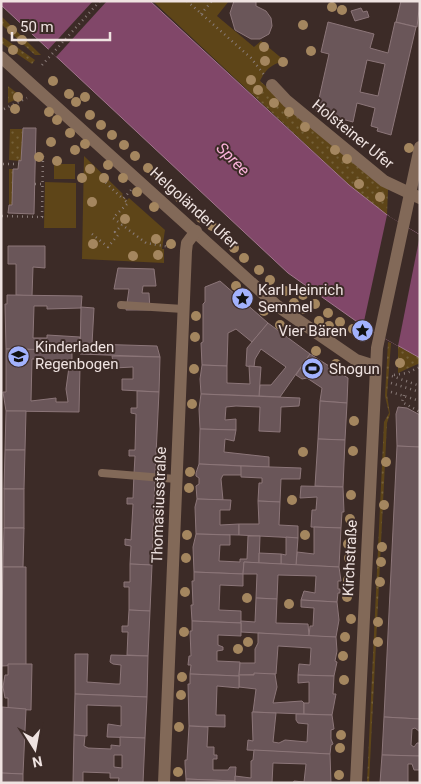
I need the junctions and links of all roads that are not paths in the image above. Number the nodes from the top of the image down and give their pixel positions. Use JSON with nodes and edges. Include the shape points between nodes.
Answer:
{"nodes":[{"id":1,"x":1,"y":58,"type":"edge"},
{"id":2,"x":272,"y":85,"type":"dead end"},
{"id":3,"x":420,"y":147,"type":"edge"},
{"id":4,"x":415,"y":196,"type":"edge"},
{"id":5,"x":196,"y":231,"type":"junction"},
{"id":6,"x":121,"y":305,"type":"dead end"},
{"id":7,"x":183,"y":309,"type":"junction"},
{"id":8,"x":375,"y":366,"type":"junction"},
{"id":9,"x":102,"y":473,"type":"dead end"},
{"id":10,"x":176,"y":479,"type":"junction"},
{"id":11,"x":164,"y":783,"type":"edge"},
{"id":12,"x":356,"y":783,"type":"edge"}],
"edges":[{"from":1,"to":5,"type":"street","name":"Helgoländer Ufer"},
{"from":2,"to":4,"type":"street","name":"Holsteiner Ufer","via":[[384,181]]},
{"from":3,"to":4,"type":"street","name":"Kirchstraße"},
{"from":4,"to":8,"type":"street","name":"Kirchstraße","via":[[404,226]]},
{"from":5,"to":7,"type":"street","name":"Thomasiusstraße","via":[[187,243]]},
{"from":5,"to":8,"type":"street","name":"Helgoländer Ufer","via":[[276,305],[356,360]]},
{"from":6,"to":7,"type":"lane"},
{"from":7,"to":10,"type":"street","name":"Thomasiusstraße"},
{"from":8,"to":12,"type":"street","name":"Kirchstraße"},
{"from":9,"to":10,"type":"lane"},
{"from":10,"to":11,"type":"street","name":"Thomasiusstraße"}]}
